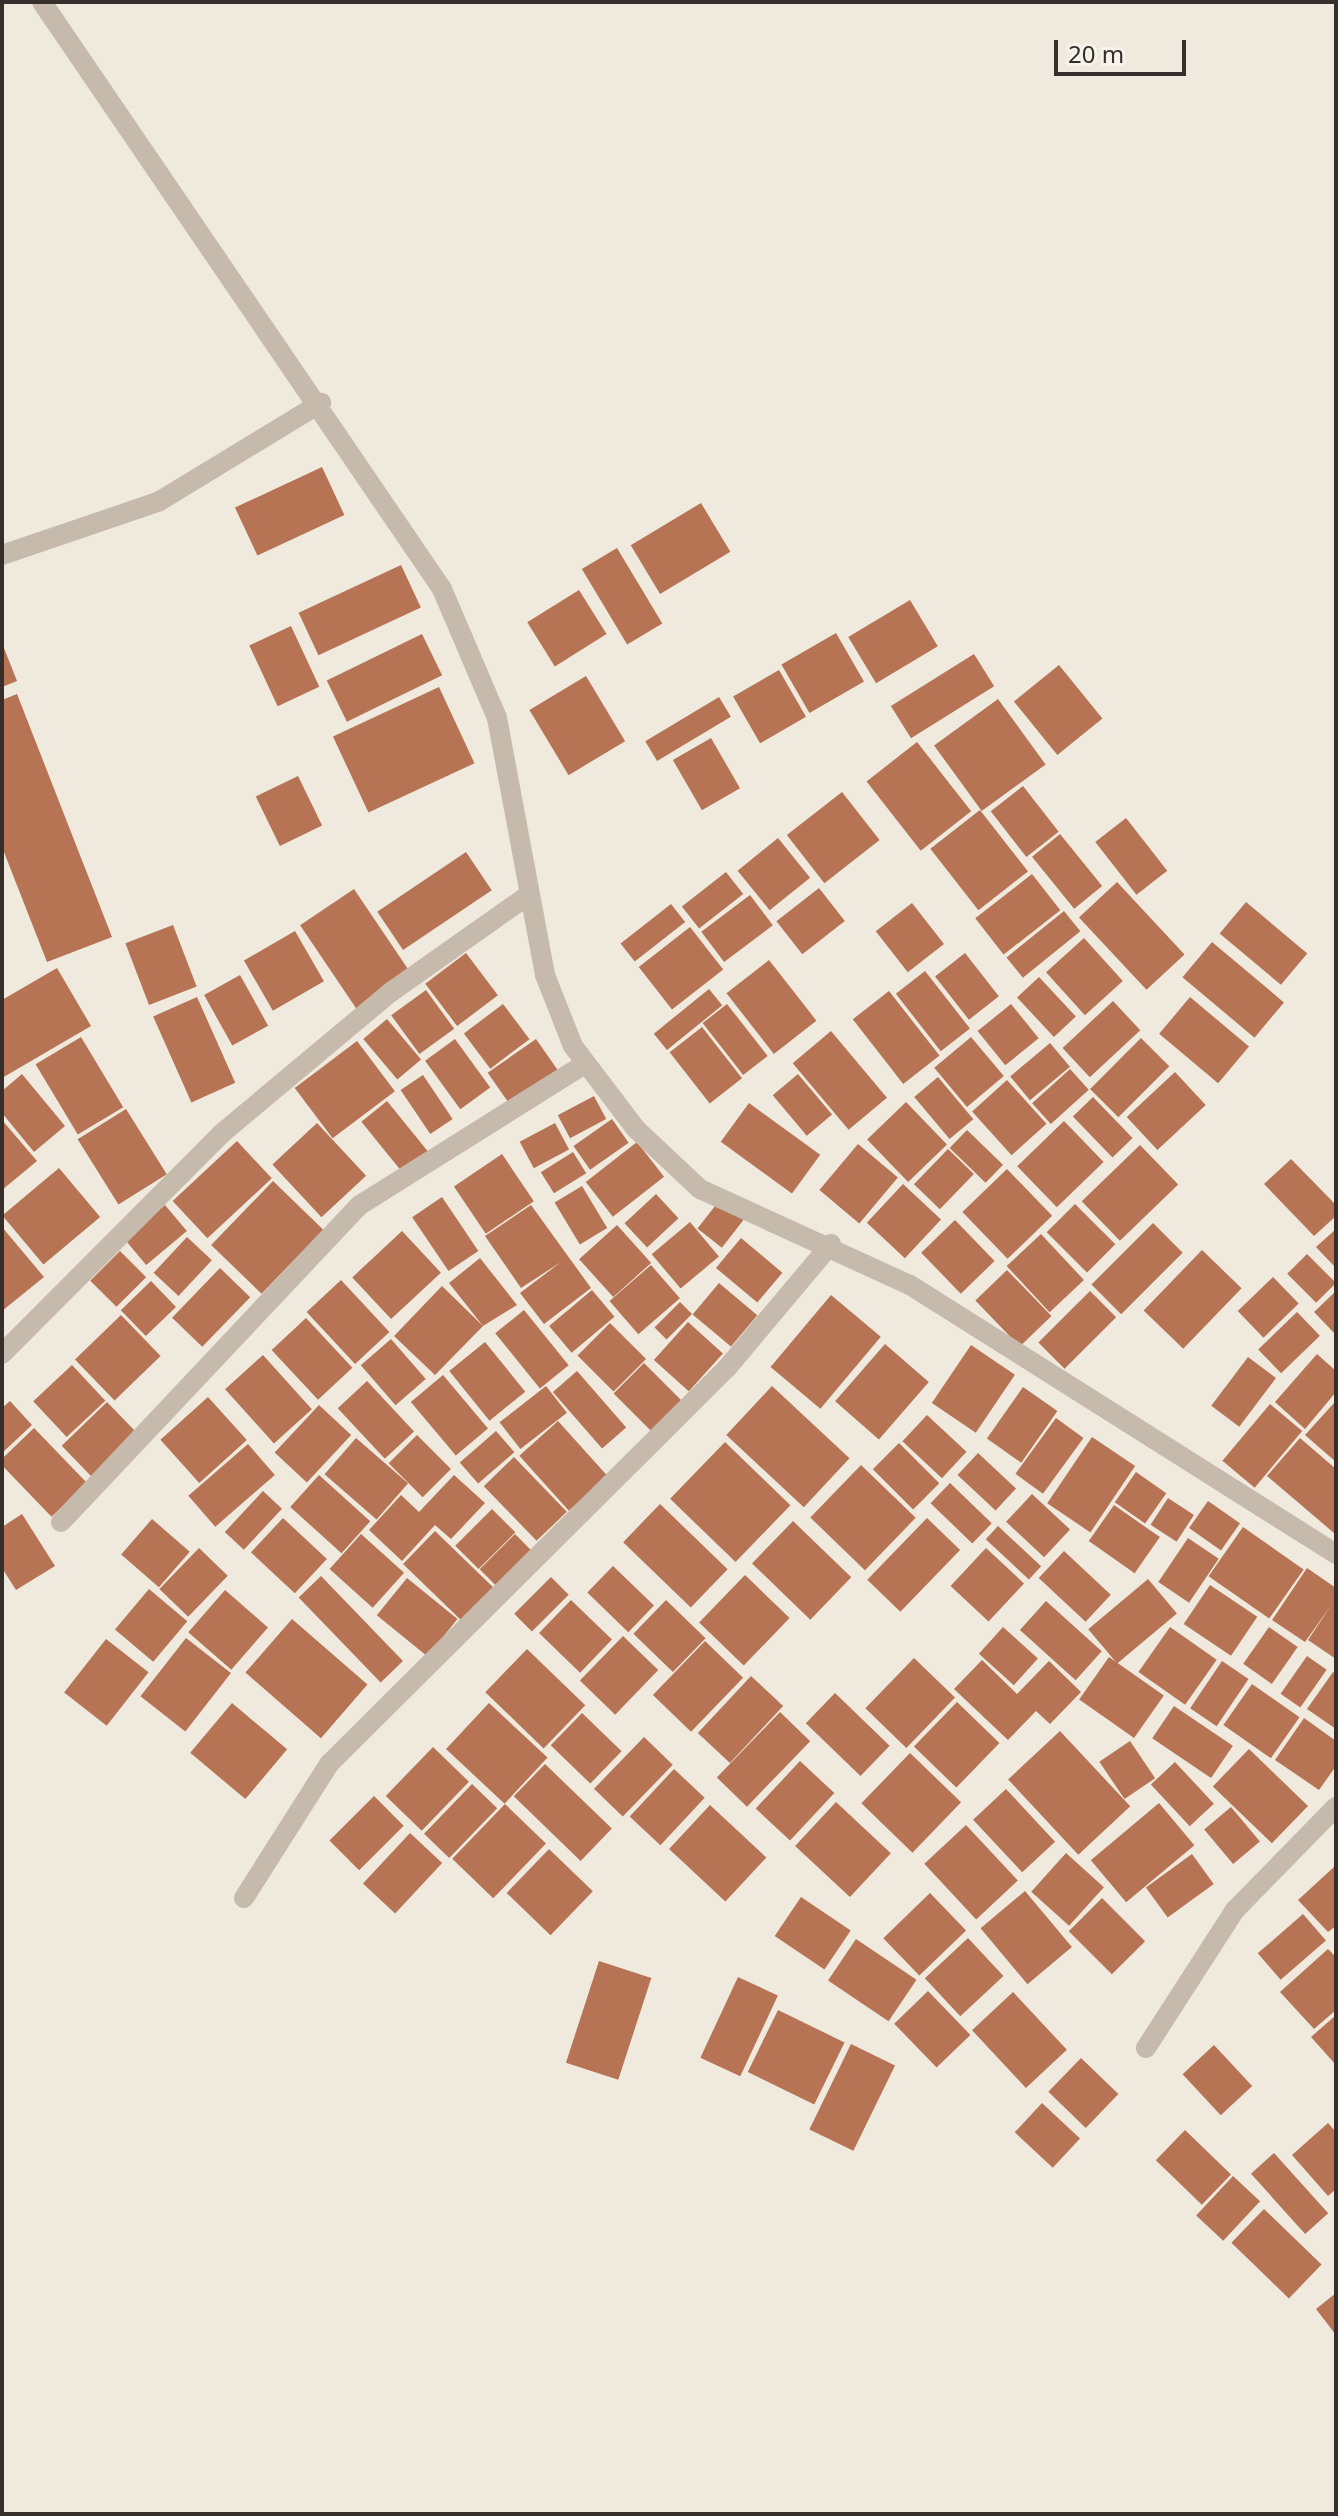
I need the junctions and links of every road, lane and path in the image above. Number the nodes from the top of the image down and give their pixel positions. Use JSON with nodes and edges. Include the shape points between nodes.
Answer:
{"nodes":[{"id":1,"x":42,"y":2,"type":"edge"},
{"id":2,"x":321,"y":403,"type":"junction"},
{"id":3,"x":2,"y":555,"type":"edge"},
{"id":4,"x":527,"y":896,"type":"junction"},
{"id":5,"x":585,"y":1064,"type":"junction"},
{"id":6,"x":831,"y":1244,"type":"junction"},
{"id":7,"x":2,"y":1354,"type":"edge"},
{"id":8,"x":61,"y":1522,"type":"dead end"},
{"id":9,"x":1336,"y":1554,"type":"edge"},
{"id":10,"x":1336,"y":1807,"type":"edge"},
{"id":11,"x":244,"y":1898,"type":"dead end"},
{"id":12,"x":1146,"y":2048,"type":"dead end"}],
"edges":[{"from":1,"to":2,"type":"street"},
{"from":2,"to":3,"type":"street","via":[[158,502]]},
{"from":2,"to":4,"type":"street","via":[[442,589],[481,668]]},
{"from":4,"to":5,"type":"street","via":[[545,975]]},
{"from":4,"to":7,"type":"street","via":[[391,992],[221,1134]]},
{"from":5,"to":6,"type":"street","via":[[700,1189]]},
{"from":5,"to":8,"type":"street","via":[[360,1205]]},
{"from":6,"to":9,"type":"street","via":[[910,1285]]},
{"from":6,"to":11,"type":"street","via":[[707,1389],[329,1764]]},
{"from":10,"to":12,"type":"street","via":[[1235,1910]]}]}
